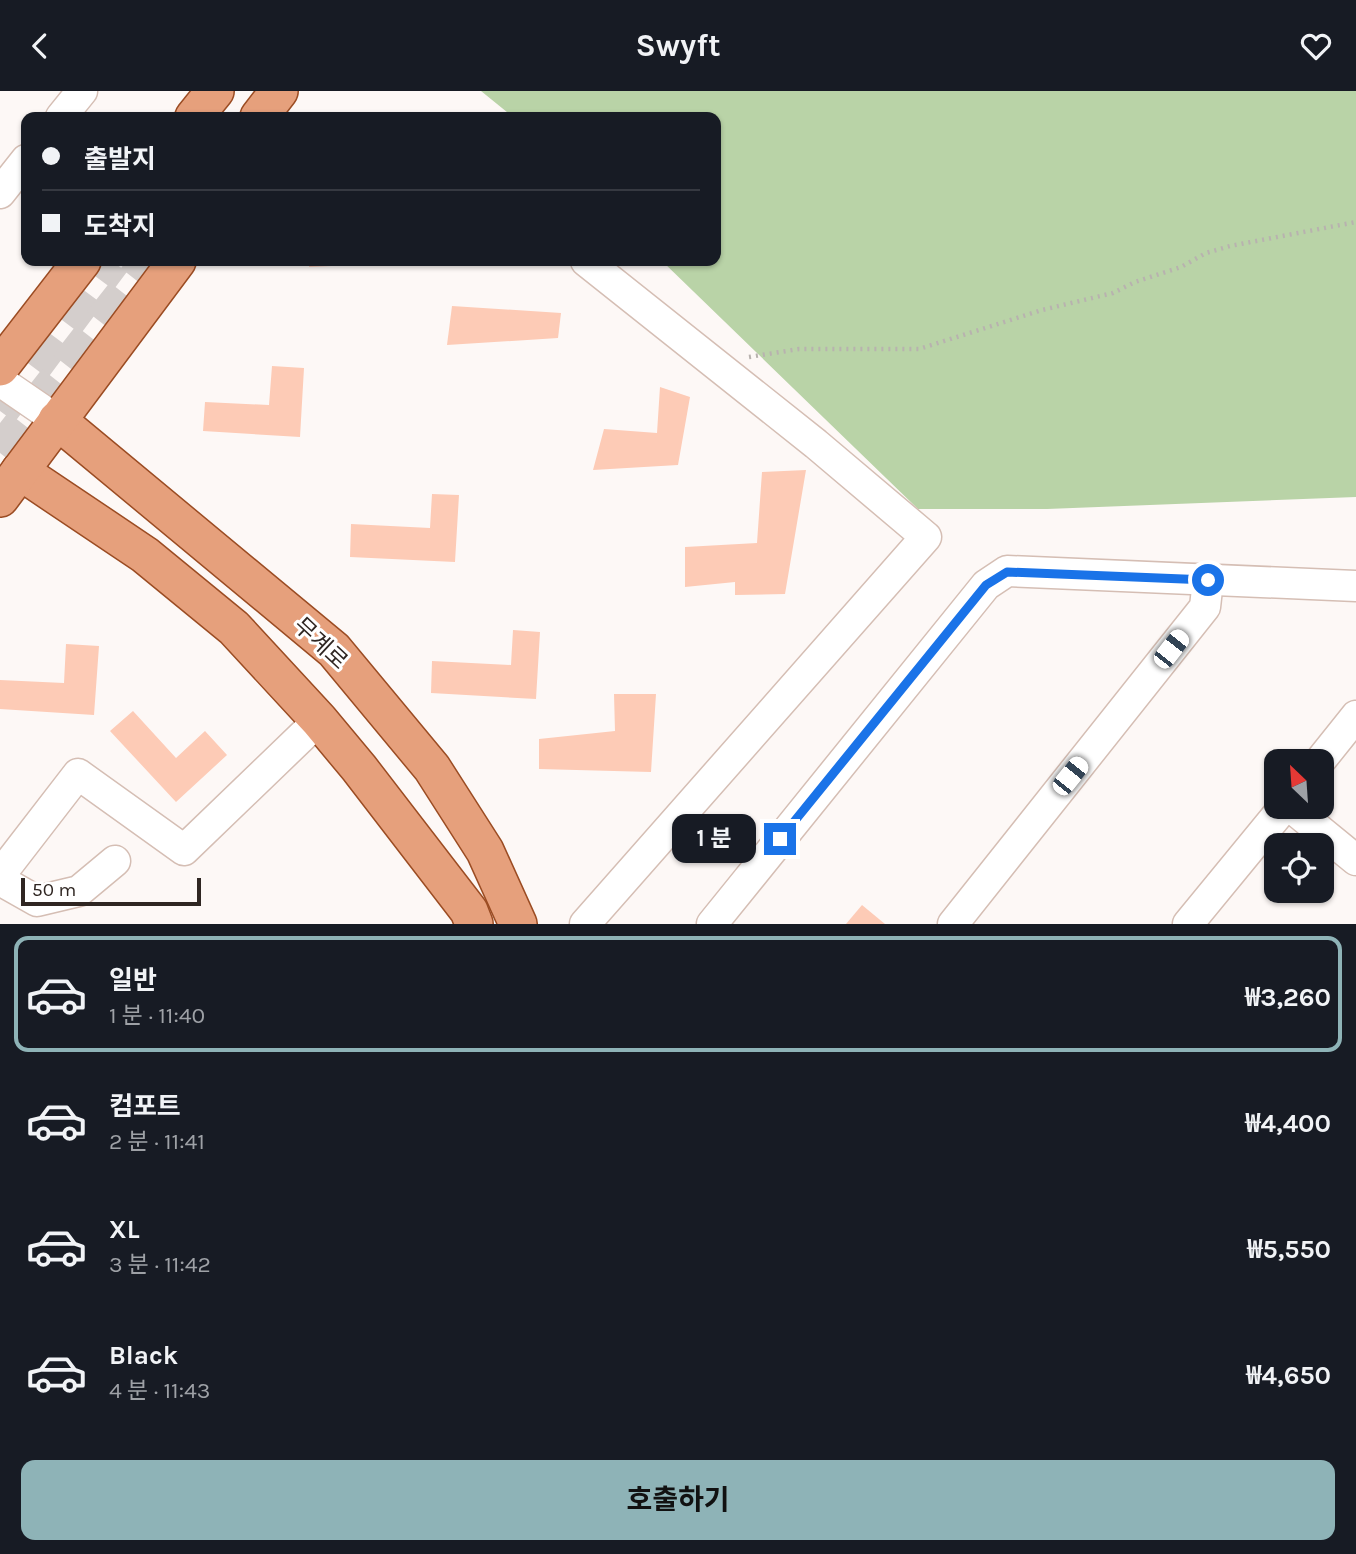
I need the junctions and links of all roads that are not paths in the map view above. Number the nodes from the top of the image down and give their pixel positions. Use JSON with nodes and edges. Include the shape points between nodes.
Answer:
{"nodes":[{"id":1,"x":82,"y":91,"type":"edge"},
{"id":2,"x":215,"y":91,"type":"edge"},
{"id":3,"x":240,"y":91,"type":"edge"},
{"id":4,"x":279,"y":91,"type":"edge"},
{"id":5,"x":306,"y":91,"type":"edge"},
{"id":6,"x":65,"y":112,"type":"edge"},
{"id":7,"x":198,"y":112,"type":"edge"},
{"id":8,"x":224,"y":112,"type":"edge"},
{"id":9,"x":263,"y":112,"type":"edge"},
{"id":10,"x":290,"y":112,"type":"edge"},
{"id":11,"x":21,"y":166,"type":"edge"},
{"id":12,"x":0,"y":193,"type":"edge"},
{"id":13,"x":78,"y":266,"type":"edge"},
{"id":14,"x":173,"y":266,"type":"edge"},
{"id":15,"x":592,"y":266,"type":"edge"},
{"id":16,"x":0,"y":367,"type":"edge"},
{"id":17,"x":0,"y":381,"type":"edge"},
{"id":18,"x":57,"y":420,"type":"junction"},
{"id":19,"x":7,"y":475,"type":"edge"},
{"id":20,"x":1208,"y":580,"type":"junction"},
{"id":21,"x":1356,"y":586,"type":"edge"},
{"id":22,"x":1356,"y":716,"type":"edge"},
{"id":23,"x":319,"y":720,"type":"junction"},
{"id":24,"x":1330,"y":749,"type":"edge"},
{"id":25,"x":1274,"y":819,"type":"edge"},
{"id":26,"x":1306,"y":819,"type":"edge"},
{"id":27,"x":1356,"y":860,"type":"edge"},
{"id":28,"x":115,"y":861,"type":"dead end"},
{"id":29,"x":0,"y":878,"type":"edge"},
{"id":30,"x":512,"y":909,"type":"edge"},
{"id":31,"x":471,"y":918,"type":"edge"},
{"id":32,"x":585,"y":924,"type":"edge"},
{"id":33,"x":712,"y":924,"type":"edge"},
{"id":34,"x":953,"y":924,"type":"edge"},
{"id":35,"x":1188,"y":924,"type":"edge"}],
"edges":[{"from":1,"to":6,"type":"street"},
{"from":2,"to":7,"type":"main road"},
{"from":3,"to":8,"type":"main road"},
{"from":4,"to":9,"type":"main road"},
{"from":5,"to":10,"type":"main road"},
{"from":11,"to":12,"type":"street"},
{"from":13,"to":16,"type":"main road"},
{"from":14,"to":18,"type":"main road"},
{"from":15,"to":32,"type":"street","via":[[926,537]]},
{"from":17,"to":18,"type":"street"},
{"from":18,"to":19,"type":"main road"},
{"from":18,"to":30,"type":"main road","name":"무계로","via":[[334,650],[432,768],[485,851]]},
{"from":19,"to":23,"type":"main road","via":[[145,555],[234,628]]},
{"from":20,"to":21,"type":"street"},
{"from":20,"to":33,"type":"street","via":[[1007,572],[986,585]]},
{"from":20,"to":34,"type":"street","via":[[1205,607]]},
{"from":22,"to":24,"type":"street"},
{"from":23,"to":29,"type":"street","via":[[184,850],[78,774]]},
{"from":23,"to":31,"type":"main road"},
{"from":25,"to":35,"type":"street"},
{"from":26,"to":27,"type":"street"},
{"from":28,"to":29,"type":"street","via":[[79,891],[37,901]]}]}
